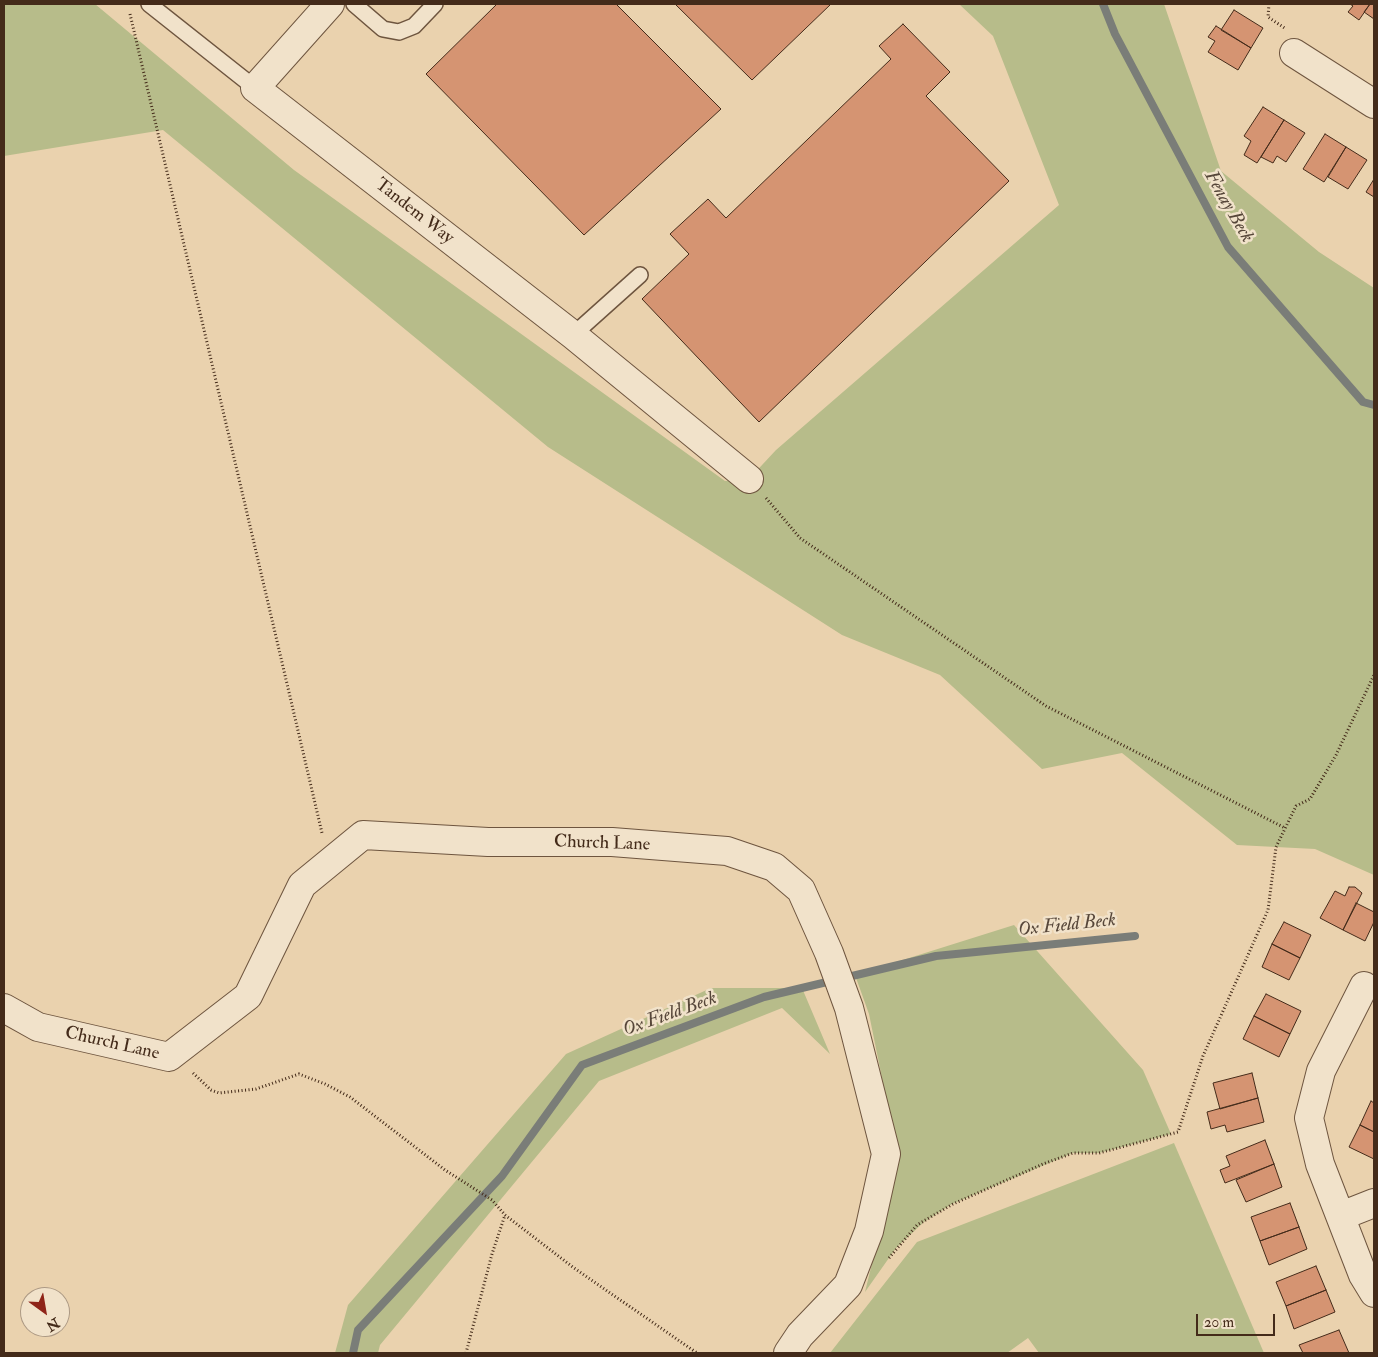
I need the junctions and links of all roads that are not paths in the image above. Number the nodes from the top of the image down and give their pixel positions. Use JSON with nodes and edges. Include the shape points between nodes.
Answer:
{"nodes":[{"id":1,"x":149,"y":4,"type":"edge"},
{"id":2,"x":330,"y":4,"type":"edge"},
{"id":3,"x":354,"y":4,"type":"edge"},
{"id":4,"x":435,"y":4,"type":"edge"},
{"id":5,"x":1294,"y":53,"type":"dead end"},
{"id":6,"x":255,"y":88,"type":"junction"},
{"id":7,"x":1374,"y":104,"type":"edge"},
{"id":8,"x":640,"y":275,"type":"dead end"},
{"id":9,"x":573,"y":335,"type":"junction"},
{"id":10,"x":749,"y":479,"type":"road end"},
{"id":11,"x":1361,"y":983,"type":"edge"},
{"id":12,"x":4,"y":1008,"type":"edge"},
{"id":13,"x":1374,"y":1203,"type":"edge"},
{"id":14,"x":1341,"y":1216,"type":"junction"},
{"id":15,"x":1374,"y":1293,"type":"edge"},
{"id":16,"x":788,"y":1353,"type":"edge"}],
"edges":[{"from":1,"to":6,"type":"lane","name":"Tandem Way"},
{"from":2,"to":6,"type":"street"},
{"from":3,"to":4,"type":"lane","via":[[384,29],[399,32],[414,26]]},
{"from":5,"to":7,"type":"street"},
{"from":6,"to":9,"type":"street","name":"Tandem Way"},
{"from":8,"to":9,"type":"lane"},
{"from":9,"to":10,"type":"street","name":"Tandem Way"},
{"from":11,"to":14,"type":"street","via":[[1320,1071],[1309,1118],[1320,1164]]},
{"from":12,"to":16,"type":"street","name":"Church Lane","via":[[38,1027],[169,1057],[248,996],[302,885],[363,835],[488,842],[612,842],[727,851],[774,867],[801,890],[829,953],[849,1008],[886,1154],[869,1231],[848,1285],[800,1335]]},
{"from":13,"to":14,"type":"street"},
{"from":14,"to":15,"type":"street","via":[[1363,1275]]}]}
